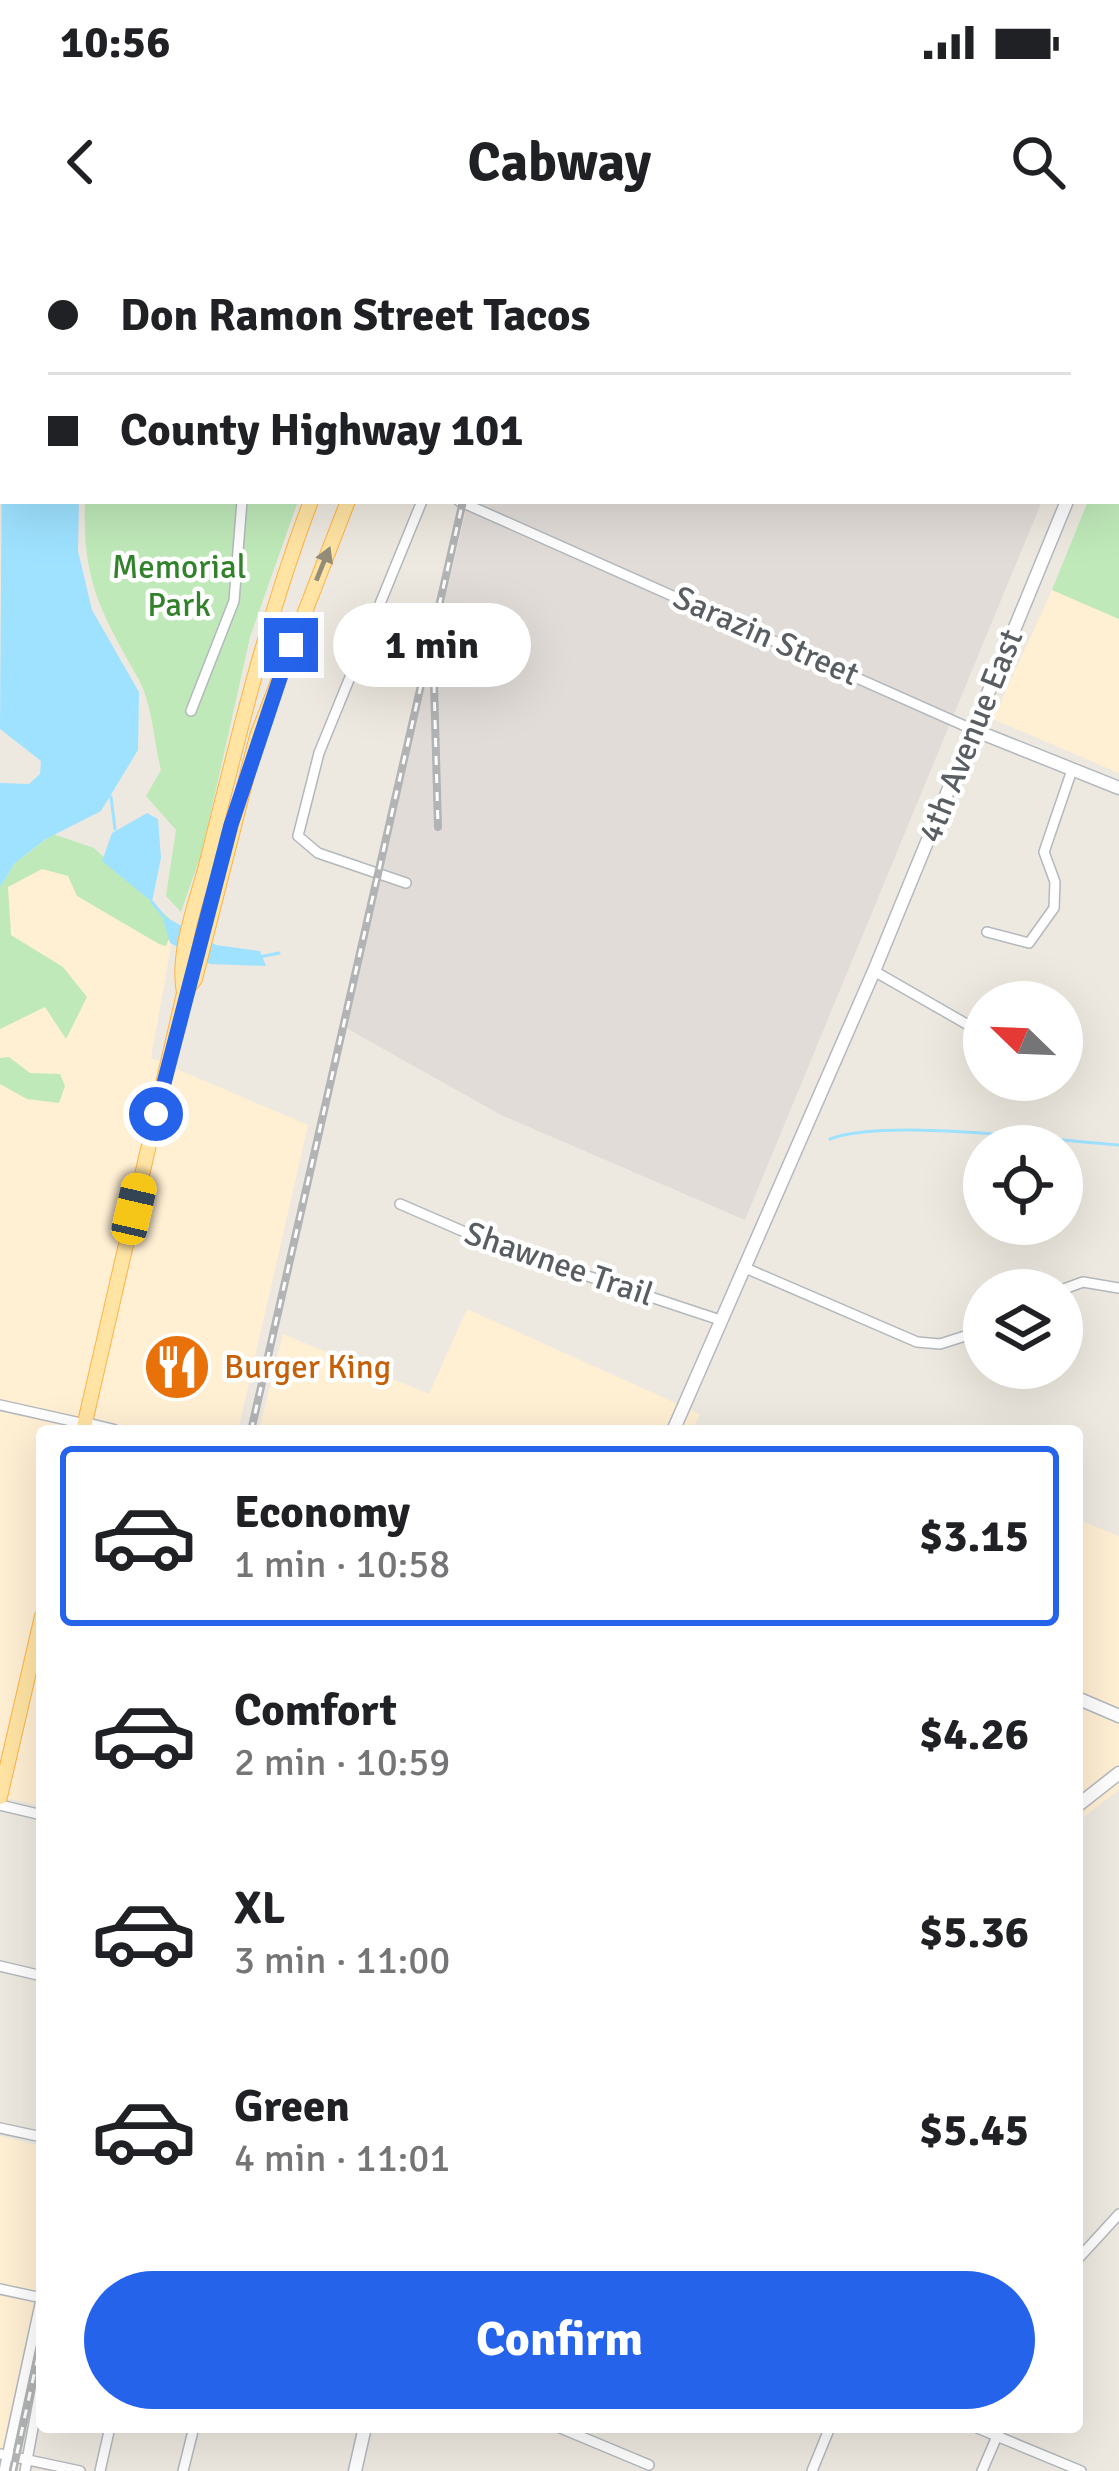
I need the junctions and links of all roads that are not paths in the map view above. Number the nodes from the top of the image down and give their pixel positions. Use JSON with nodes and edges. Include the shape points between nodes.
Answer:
{"nodes":[{"id":1,"x":242,"y":504,"type":"edge"},
{"id":2,"x":310,"y":504,"type":"edge"},
{"id":3,"x":347,"y":504,"type":"edge"},
{"id":4,"x":421,"y":504,"type":"edge"},
{"id":5,"x":466,"y":504,"type":"edge"},
{"id":6,"x":1066,"y":504,"type":"edge"},
{"id":7,"x":191,"y":710,"type":"dead end"},
{"id":8,"x":974,"y":730,"type":"junction"},
{"id":9,"x":1072,"y":770,"type":"junction"},
{"id":10,"x":1119,"y":788,"type":"edge"},
{"id":11,"x":406,"y":884,"type":"dead end"},
{"id":12,"x":206,"y":899,"type":"junction"},
{"id":13,"x":987,"y":932,"type":"dead end"},
{"id":14,"x":874,"y":971,"type":"junction"},
{"id":15,"x":963,"y":1022,"type":"edge"},
{"id":16,"x":400,"y":1204,"type":"dead end"},
{"id":17,"x":743,"y":1267,"type":"junction"},
{"id":18,"x":1083,"y":1282,"type":"edge"},
{"id":19,"x":1119,"y":1288,"type":"edge"},
{"id":20,"x":720,"y":1320,"type":"junction"},
{"id":21,"x":963,"y":1337,"type":"edge"},
{"id":22,"x":0,"y":1405,"type":"edge"},
{"id":23,"x":76,"y":1425,"type":"edge"},
{"id":24,"x":84,"y":1425,"type":"edge"},
{"id":25,"x":676,"y":1425,"type":"edge"},
{"id":26,"x":36,"y":1642,"type":"edge"},
{"id":27,"x":1083,"y":1701,"type":"edge"},
{"id":28,"x":1119,"y":1716,"type":"edge"},
{"id":29,"x":1119,"y":1773,"type":"edge"},
{"id":30,"x":0,"y":1801,"type":"edge"},
{"id":31,"x":1083,"y":1801,"type":"edge"},
{"id":32,"x":36,"y":1813,"type":"edge"},
{"id":33,"x":0,"y":1966,"type":"edge"},
{"id":34,"x":36,"y":1975,"type":"edge"},
{"id":35,"x":0,"y":2128,"type":"edge"},
{"id":36,"x":36,"y":2136,"type":"edge"},
{"id":37,"x":1119,"y":2214,"type":"edge"},
{"id":38,"x":1083,"y":2253,"type":"edge"},
{"id":39,"x":0,"y":2289,"type":"edge"},
{"id":40,"x":36,"y":2296,"type":"edge"},
{"id":41,"x":36,"y":2321,"type":"edge"},
{"id":42,"x":36,"y":2414,"type":"edge"},
{"id":43,"x":109,"y":2433,"type":"edge"},
{"id":44,"x":192,"y":2433,"type":"edge"},
{"id":45,"x":364,"y":2433,"type":"edge"},
{"id":46,"x":572,"y":2433,"type":"edge"},
{"id":47,"x":828,"y":2433,"type":"edge"},
{"id":48,"x":999,"y":2433,"type":"edge"},
{"id":49,"x":1001,"y":2433,"type":"edge"},
{"id":50,"x":3,"y":2455,"type":"edge"},
{"id":51,"x":28,"y":2459,"type":"junction"},
{"id":52,"x":649,"y":2465,"type":"dead end"},
{"id":53,"x":4,"y":2471,"type":"edge"},
{"id":54,"x":25,"y":2471,"type":"edge"},
{"id":55,"x":80,"y":2471,"type":"edge"},
{"id":56,"x":100,"y":2471,"type":"edge"},
{"id":57,"x":183,"y":2471,"type":"edge"},
{"id":58,"x":355,"y":2471,"type":"edge"},
{"id":59,"x":812,"y":2471,"type":"edge"},
{"id":60,"x":982,"y":2471,"type":"edge"},
{"id":61,"x":1081,"y":2471,"type":"edge"}],
"edges":[{"from":1,"to":7,"type":"street","via":[[234,602]]},
{"from":2,"to":12,"type":"main road","via":[[250,689]]},
{"from":12,"to":3,"type":"main road","one_way":true,"via":[[257,736]]},
{"from":4,"to":11,"type":"street","via":[[319,753],[298,836],[318,854]]},
{"from":5,"to":8,"type":"street","name":"Sarazin Street"},
{"from":6,"to":8,"type":"street","name":"4th Avenue East"},
{"from":8,"to":9,"type":"street","name":"Sarazin Street"},
{"from":8,"to":14,"type":"street","name":"4th Avenue East"},
{"from":9,"to":10,"type":"street","name":"Sarazin Street"},
{"from":9,"to":13,"type":"street","via":[[1044,852],[1054,908],[1028,943]]},
{"from":12,"to":24,"type":"main road"},
{"from":14,"to":15,"type":"street"},
{"from":14,"to":17,"type":"street","name":"4th Avenue East"},
{"from":16,"to":20,"type":"street","name":"Shawnee Trail","via":[[497,1246]]},
{"from":17,"to":20,"type":"street","name":"4th Avenue East"},
{"from":17,"to":21,"type":"street","via":[[917,1342]]},
{"from":18,"to":19,"type":"street"},
{"from":20,"to":25,"type":"street","name":"4th Avenue East"},
{"from":22,"to":23,"type":"street"},
{"from":26,"to":30,"type":"main road"},
{"from":27,"to":28,"type":"street"},
{"from":29,"to":31,"type":"street"},
{"from":30,"to":32,"type":"street"},
{"from":33,"to":34,"type":"street"},
{"from":35,"to":36,"type":"street"},
{"from":37,"to":38,"type":"street"},
{"from":39,"to":40,"type":"street"},
{"from":41,"to":50,"type":"street"},
{"from":42,"to":51,"type":"street"},
{"from":43,"to":56,"type":"street"},
{"from":44,"to":57,"type":"street"},
{"from":45,"to":58,"type":"street"},
{"from":46,"to":52,"type":"street"},
{"from":47,"to":59,"type":"street"},
{"from":48,"to":60,"type":"street"},
{"from":49,"to":61,"type":"street"},
{"from":50,"to":51,"type":"street"},
{"from":50,"to":53,"type":"street"},
{"from":51,"to":54,"type":"street"},
{"from":51,"to":55,"type":"street"}]}
